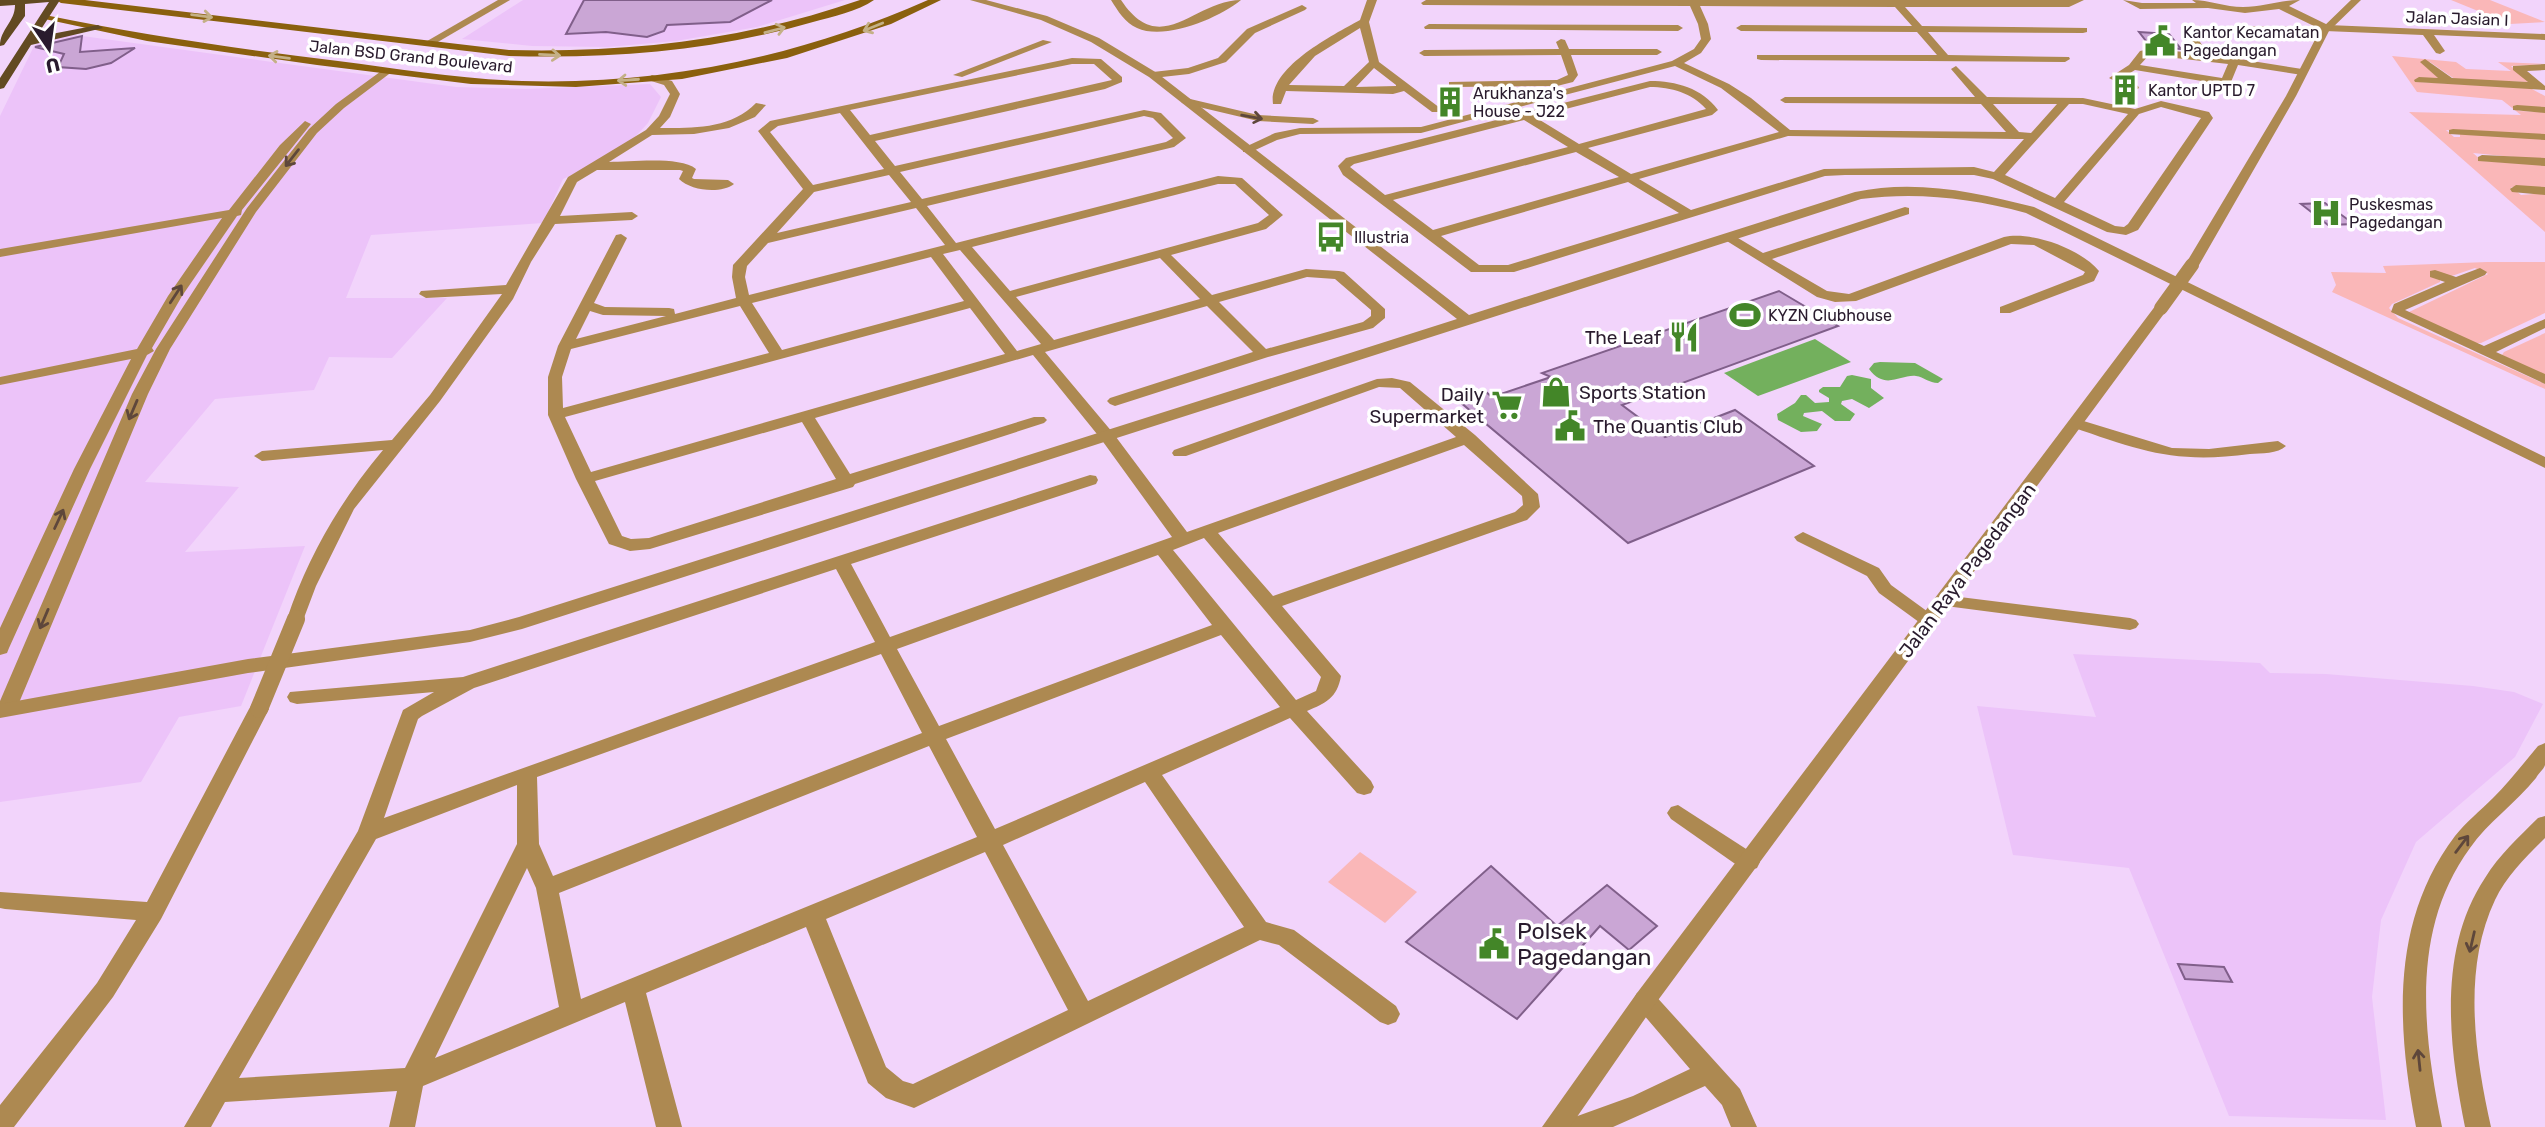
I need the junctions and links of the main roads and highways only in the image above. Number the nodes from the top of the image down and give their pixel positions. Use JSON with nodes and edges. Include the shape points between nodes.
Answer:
{"nodes":[{"id":1,"x":47,"y":0,"type":"edge"},
{"id":2,"x":55,"y":0,"type":"edge"},
{"id":3,"x":61,"y":0,"type":"edge"},
{"id":4,"x":869,"y":0,"type":"edge"},
{"id":5,"x":936,"y":0,"type":"edge"},
{"id":6,"x":20,"y":1,"type":"edge"},
{"id":7,"x":0,"y":3,"type":"edge"},
{"id":8,"x":15,"y":16,"type":"junction"},
{"id":9,"x":45,"y":18,"type":"junction"},
{"id":10,"x":98,"y":28,"type":"junction"},
{"id":11,"x":0,"y":43,"type":"edge"},
{"id":12,"x":28,"y":43,"type":"junction"},
{"id":13,"x":0,"y":86,"type":"edge"}],
"edges":[{"from":1,"to":6,"type":"main road"},
{"from":2,"to":9,"type":"main road"},
{"from":3,"to":4,"type":"main road","name":"Jalan BSD Grand Boulevard","one_way":true,"via":[[561,56],[680,49],[768,32]]},
{"from":5,"to":10,"type":"main road","name":"Jalan BSD Grand Boulevard","one_way":true,"via":[[866,31],[794,53],[716,69],[652,78],[524,84],[207,48]]},
{"from":6,"to":7,"type":"main road"},
{"from":6,"to":8,"type":"main road"},
{"from":8,"to":9,"type":"main road","name":"Jalan BSD Grand Boulevard"},
{"from":8,"to":11,"type":"main road"},
{"from":9,"to":10,"type":"main road","name":"Jalan BSD Grand Boulevard"},
{"from":9,"to":12,"type":"main road"},
{"from":10,"to":12,"type":"main road"},
{"from":12,"to":13,"type":"main road"}]}
